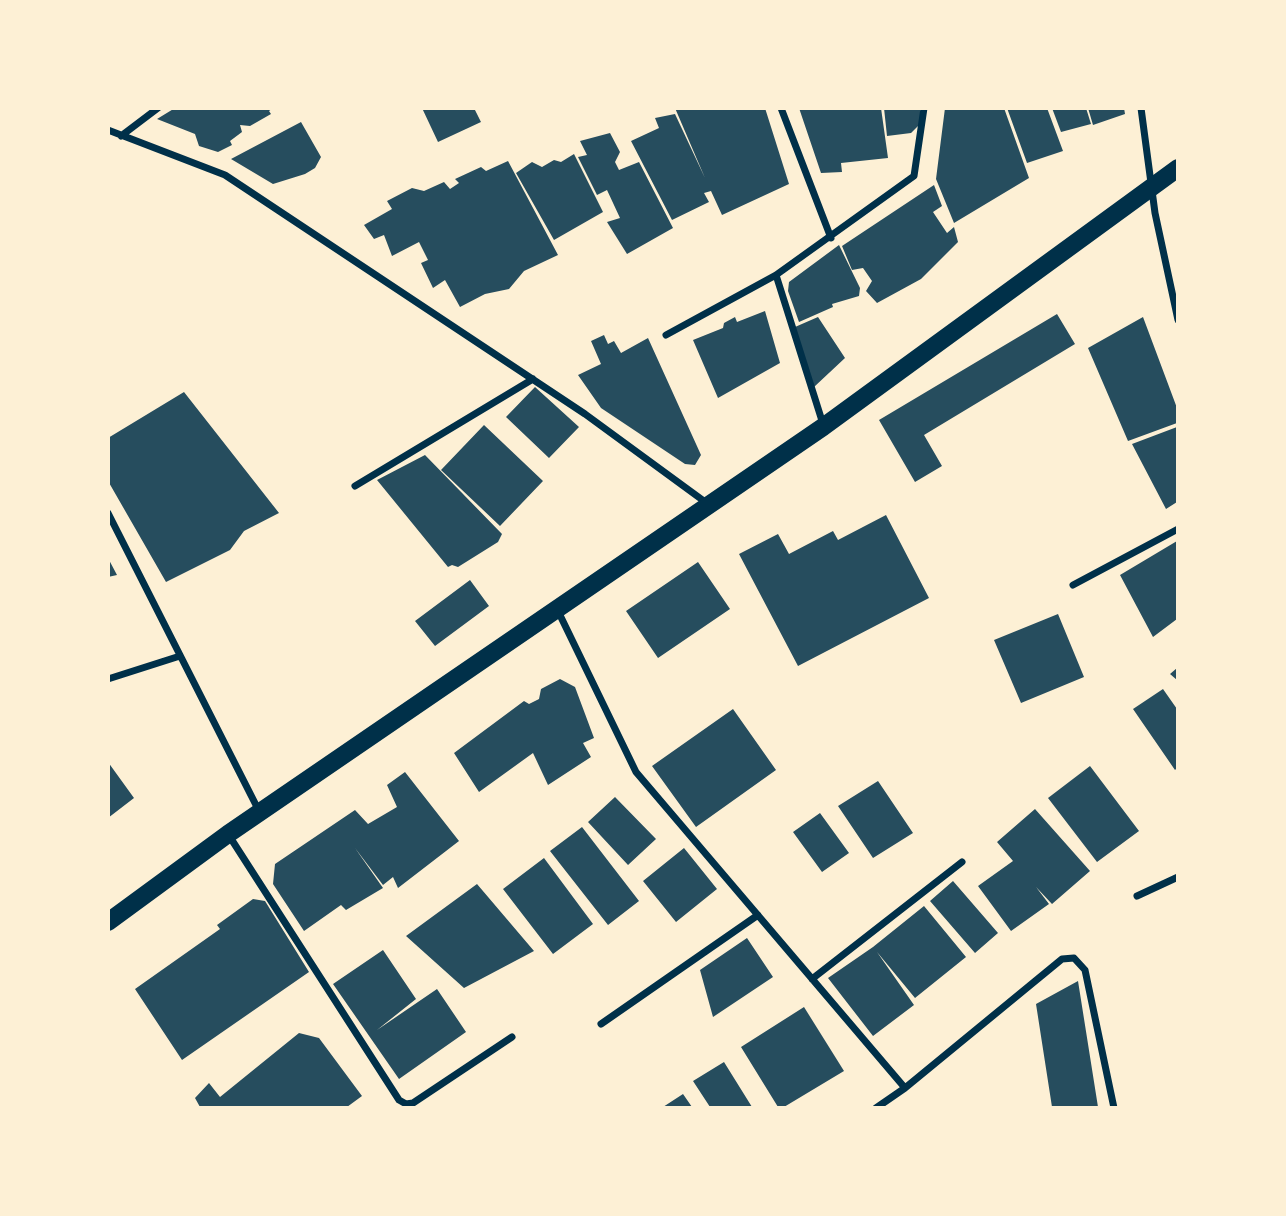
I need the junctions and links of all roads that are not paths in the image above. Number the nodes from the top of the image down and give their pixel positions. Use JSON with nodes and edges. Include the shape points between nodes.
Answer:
{"nodes":[{"id":1,"x":158,"y":108,"type":"edge"},
{"id":2,"x":781,"y":108,"type":"edge"},
{"id":3,"x":924,"y":108,"type":"edge"},
{"id":4,"x":1141,"y":108,"type":"edge"},
{"id":5,"x":108,"y":130,"type":"edge"},
{"id":6,"x":121,"y":136,"type":"junction"},
{"id":7,"x":1178,"y":167,"type":"edge"},
{"id":8,"x":1150,"y":186,"type":"junction"},
{"id":9,"x":831,"y":238,"type":"junction"},
{"id":10,"x":776,"y":275,"type":"junction"},
{"id":11,"x":1178,"y":320,"type":"edge"},
{"id":12,"x":666,"y":335,"type":"dead end"},
{"id":13,"x":533,"y":379,"type":"junction"},
{"id":14,"x":824,"y":427,"type":"junction"},
{"id":15,"x":355,"y":486,"type":"dead end"},
{"id":16,"x":708,"y":504,"type":"junction"},
{"id":17,"x":108,"y":513,"type":"edge"},
{"id":18,"x":1178,"y":529,"type":"edge"},
{"id":19,"x":1073,"y":585,"type":"dead end"},
{"id":20,"x":557,"y":610,"type":"junction"},
{"id":21,"x":180,"y":656,"type":"junction"},
{"id":22,"x":108,"y":679,"type":"edge"},
{"id":23,"x":260,"y":813,"type":"junction"},
{"id":24,"x":228,"y":834,"type":"junction"},
{"id":25,"x":962,"y":862,"type":"dead end"},
{"id":26,"x":1178,"y":877,"type":"edge"},
{"id":27,"x":1137,"y":896,"type":"dead end"},
{"id":28,"x":758,"y":915,"type":"junction"},
{"id":29,"x":108,"y":922,"type":"edge"},
{"id":30,"x":812,"y":979,"type":"junction"},
{"id":31,"x":601,"y":1024,"type":"dead end"},
{"id":32,"x":512,"y":1037,"type":"dead end"},
{"id":33,"x":905,"y":1088,"type":"junction"},
{"id":34,"x":876,"y":1108,"type":"edge"},
{"id":35,"x":1114,"y":1108,"type":"edge"}],
"edges":[{"from":1,"to":6,"type":"street"},
{"from":2,"to":9,"type":"street"},
{"from":3,"to":9,"type":"street","via":[[914,176]]},
{"from":4,"to":8,"type":"street"},
{"from":5,"to":6,"type":"street"},
{"from":6,"to":13,"type":"street","via":[[225,176]]},
{"from":7,"to":8,"type":"main road"},
{"from":8,"to":11,"type":"street"},
{"from":8,"to":14,"type":"main road"},
{"from":9,"to":10,"type":"street"},
{"from":10,"to":12,"type":"street"},
{"from":10,"to":14,"type":"street"},
{"from":13,"to":15,"type":"street"},
{"from":13,"to":16,"type":"street"},
{"from":14,"to":16,"type":"main road"},
{"from":16,"to":20,"type":"main road"},
{"from":17,"to":21,"type":"street"},
{"from":18,"to":19,"type":"street"},
{"from":20,"to":23,"type":"main road"},
{"from":20,"to":28,"type":"street","via":[[636,772]]},
{"from":21,"to":22,"type":"street"},
{"from":21,"to":23,"type":"street"},
{"from":23,"to":24,"type":"main road"},
{"from":24,"to":29,"type":"main road"},
{"from":24,"to":32,"type":"street","via":[[399,1100],[413,1103]]},
{"from":25,"to":30,"type":"street"},
{"from":26,"to":27,"type":"street"},
{"from":28,"to":30,"type":"street"},
{"from":28,"to":31,"type":"street"},
{"from":30,"to":33,"type":"street"},
{"from":33,"to":34,"type":"street"},
{"from":33,"to":35,"type":"street","via":[[1062,959],[1074,958],[1085,970]]}]}
